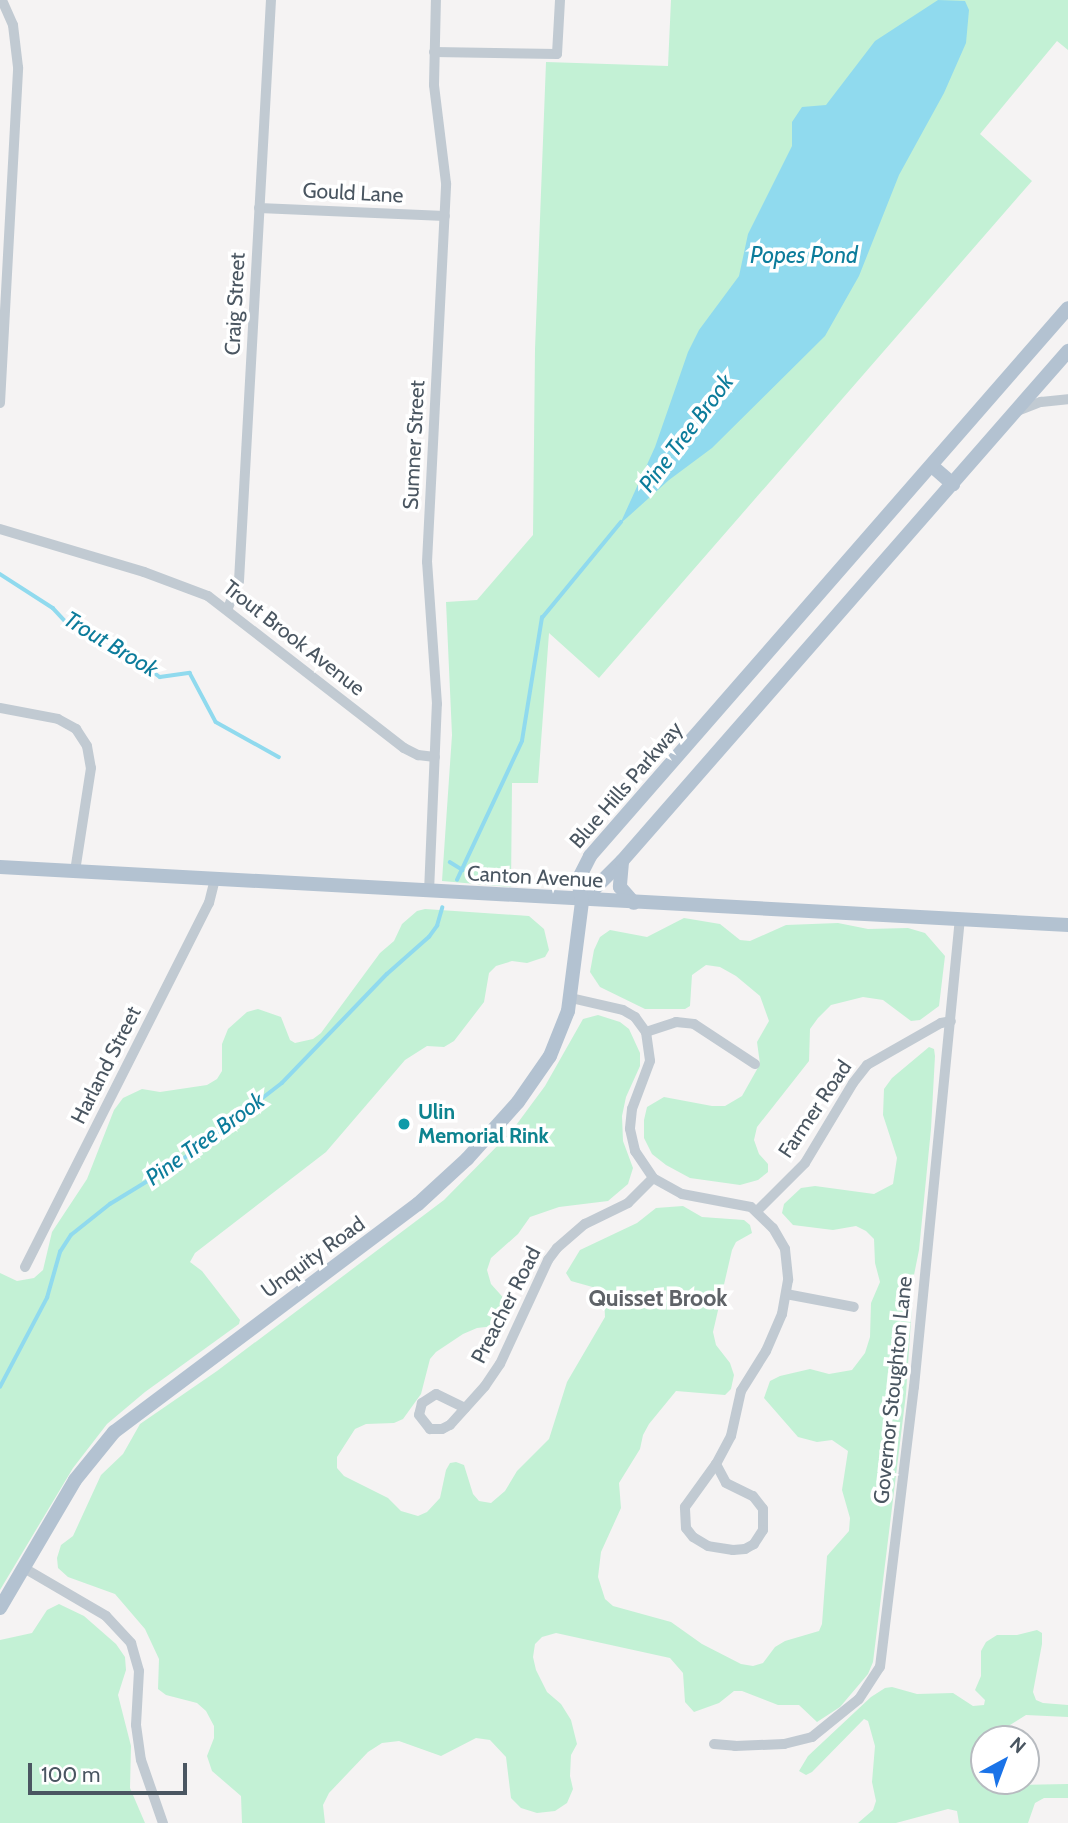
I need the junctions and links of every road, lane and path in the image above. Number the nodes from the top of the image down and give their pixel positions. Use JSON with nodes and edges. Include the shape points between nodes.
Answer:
{"nodes":[{"id":1,"x":2,"y":0,"type":"edge"},
{"id":2,"x":271,"y":0,"type":"edge"},
{"id":3,"x":436,"y":0,"type":"edge"},
{"id":4,"x":560,"y":0,"type":"edge"},
{"id":5,"x":434,"y":52,"type":"junction"},
{"id":6,"x":259,"y":208,"type":"junction"},
{"id":7,"x":445,"y":216,"type":"junction"},
{"id":8,"x":1068,"y":308,"type":"edge"},
{"id":9,"x":3,"y":326,"type":"edge"},
{"id":10,"x":1068,"y":351,"type":"edge"},
{"id":11,"x":1068,"y":400,"type":"edge"},
{"id":12,"x":0,"y":403,"type":"edge"},
{"id":13,"x":1015,"y":413,"type":"junction"},
{"id":14,"x":932,"y":466,"type":"junction"},
{"id":15,"x":953,"y":484,"type":"junction"},
{"id":16,"x":0,"y":529,"type":"edge"},
{"id":17,"x":228,"y":608,"type":"junction"},
{"id":18,"x":0,"y":708,"type":"edge"},
{"id":19,"x":435,"y":757,"type":"junction"},
{"id":20,"x":596,"y":848,"type":"junction"},
{"id":21,"x":622,"y":861,"type":"junction"},
{"id":22,"x":0,"y":867,"type":"edge"},
{"id":23,"x":75,"y":871,"type":"junction"},
{"id":24,"x":215,"y":879,"type":"junction"},
{"id":25,"x":429,"y":892,"type":"junction"},
{"id":26,"x":582,"y":901,"type":"junction"},
{"id":27,"x":634,"y":903,"type":"junction"},
{"id":28,"x":960,"y":919,"type":"junction"},
{"id":29,"x":1068,"y":925,"type":"edge"},
{"id":30,"x":571,"y":998,"type":"junction"},
{"id":31,"x":951,"y":1021,"type":"junction"},
{"id":32,"x":646,"y":1032,"type":"junction"},
{"id":33,"x":755,"y":1064,"type":"dead end"},
{"id":34,"x":653,"y":1178,"type":"junction"},
{"id":35,"x":757,"y":1211,"type":"junction"},
{"id":36,"x":25,"y":1267,"type":"dead end"},
{"id":37,"x":786,"y":1294,"type":"junction"},
{"id":38,"x":854,"y":1307,"type":"dead end"},
{"id":39,"x":465,"y":1408,"type":"dead end"},
{"id":40,"x":716,"y":1464,"type":"junction"},
{"id":41,"x":24,"y":1568,"type":"junction"},
{"id":42,"x":0,"y":1608,"type":"edge"},
{"id":43,"x":714,"y":1744,"type":"dead end"},
{"id":44,"x":163,"y":1823,"type":"edge"}],
"edges":[{"from":1,"to":9,"type":"street","via":[[13,25],[18,67]]},
{"from":2,"to":6,"type":"street","name":"Craig Street"},
{"from":3,"to":5,"type":"street","name":"Sumner Street"},
{"from":4,"to":5,"type":"street","via":[[557,54]]},
{"from":5,"to":7,"type":"street","name":"Sumner Street"},
{"from":6,"to":7,"type":"street","name":"Gould Lane"},
{"from":6,"to":17,"type":"street","name":"Craig Street","via":[[239,581]]},
{"from":7,"to":19,"type":"street","name":"Sumner Street","via":[[427,569],[436,675]]},
{"from":8,"to":14,"type":"main road","name":"Blue Hills Parkway"},
{"from":9,"to":12,"type":"street"},
{"from":10,"to":13,"type":"main road"},
{"from":11,"to":13,"type":"street","via":[[1041,402]]},
{"from":13,"to":15,"type":"main road"},
{"from":14,"to":15,"type":"main road"},
{"from":14,"to":20,"type":"main road","name":"Blue Hills Parkway"},
{"from":15,"to":21,"type":"main road"},
{"from":16,"to":17,"type":"street","name":"Trout Brook Avenue","via":[[152,575]]},
{"from":17,"to":19,"type":"street","name":"Trout Brook Avenue","via":[[397,743],[418,755]]},
{"from":18,"to":23,"type":"street","via":[[65,722],[87,746],[91,768]]},
{"from":19,"to":25,"type":"street","name":"Sumner Street"},
{"from":20,"to":21,"type":"main road","via":[[605,865]]},
{"from":20,"to":26,"type":"main road","name":"Blue Hills Parkway","via":[[578,880]]},
{"from":21,"to":26,"type":"main road"},
{"from":21,"to":27,"type":"main road","via":[[620,887]]},
{"from":22,"to":23,"type":"main road","name":"Canton Avenue"},
{"from":23,"to":24,"type":"main road","name":"Canton Avenue"},
{"from":24,"to":25,"type":"main road","name":"Canton Avenue"},
{"from":24,"to":36,"type":"street","name":"Harland Street","via":[[209,903]]},
{"from":25,"to":26,"type":"main road","name":"Canton Avenue"},
{"from":26,"to":27,"type":"main road","name":"Canton Avenue"},
{"from":26,"to":30,"type":"main road","name":"Unquity Road"},
{"from":27,"to":28,"type":"main road","name":"Canton Avenue"},
{"from":28,"to":29,"type":"main road","name":"Canton Avenue"},
{"from":28,"to":31,"type":"street","name":"Governor Stoughton Lane"},
{"from":30,"to":32,"type":"street","via":[[623,1010]]},
{"from":30,"to":41,"type":"main road","name":"Unquity Road","via":[[556,1044],[538,1075],[467,1159],[390,1226],[114,1432],[75,1480]]},
{"from":31,"to":35,"type":"street","name":"Farmer Road","via":[[867,1065],[805,1163]]},
{"from":31,"to":43,"type":"street","name":"Governor Stoughton Lane","via":[[880,1667],[859,1699],[811,1737],[784,1744]]},
{"from":32,"to":33,"type":"street","via":[[671,1023],[694,1024]]},
{"from":32,"to":34,"type":"street","via":[[650,1061],[632,1109],[630,1129],[635,1151]]},
{"from":34,"to":35,"type":"street","via":[[682,1195],[736,1202]]},
{"from":34,"to":39,"type":"street","name":"Preacher Road","via":[[628,1203],[585,1224],[557,1248],[500,1364]]},
{"from":35,"to":37,"type":"street","via":[[785,1249]]},
{"from":37,"to":38,"type":"street"},
{"from":37,"to":40,"type":"street","via":[[775,1332],[741,1391],[730,1436]]},
{"from":40,"to":40,"type":"street","via":[[726,1483],[753,1496],[764,1509],[761,1535],[745,1549],[708,1546],[686,1528],[685,1507]]},
{"from":41,"to":42,"type":"main road","name":"Unquity Road"},
{"from":41,"to":44,"type":"street","via":[[106,1616],[131,1643],[139,1671],[139,1750]]}]}
